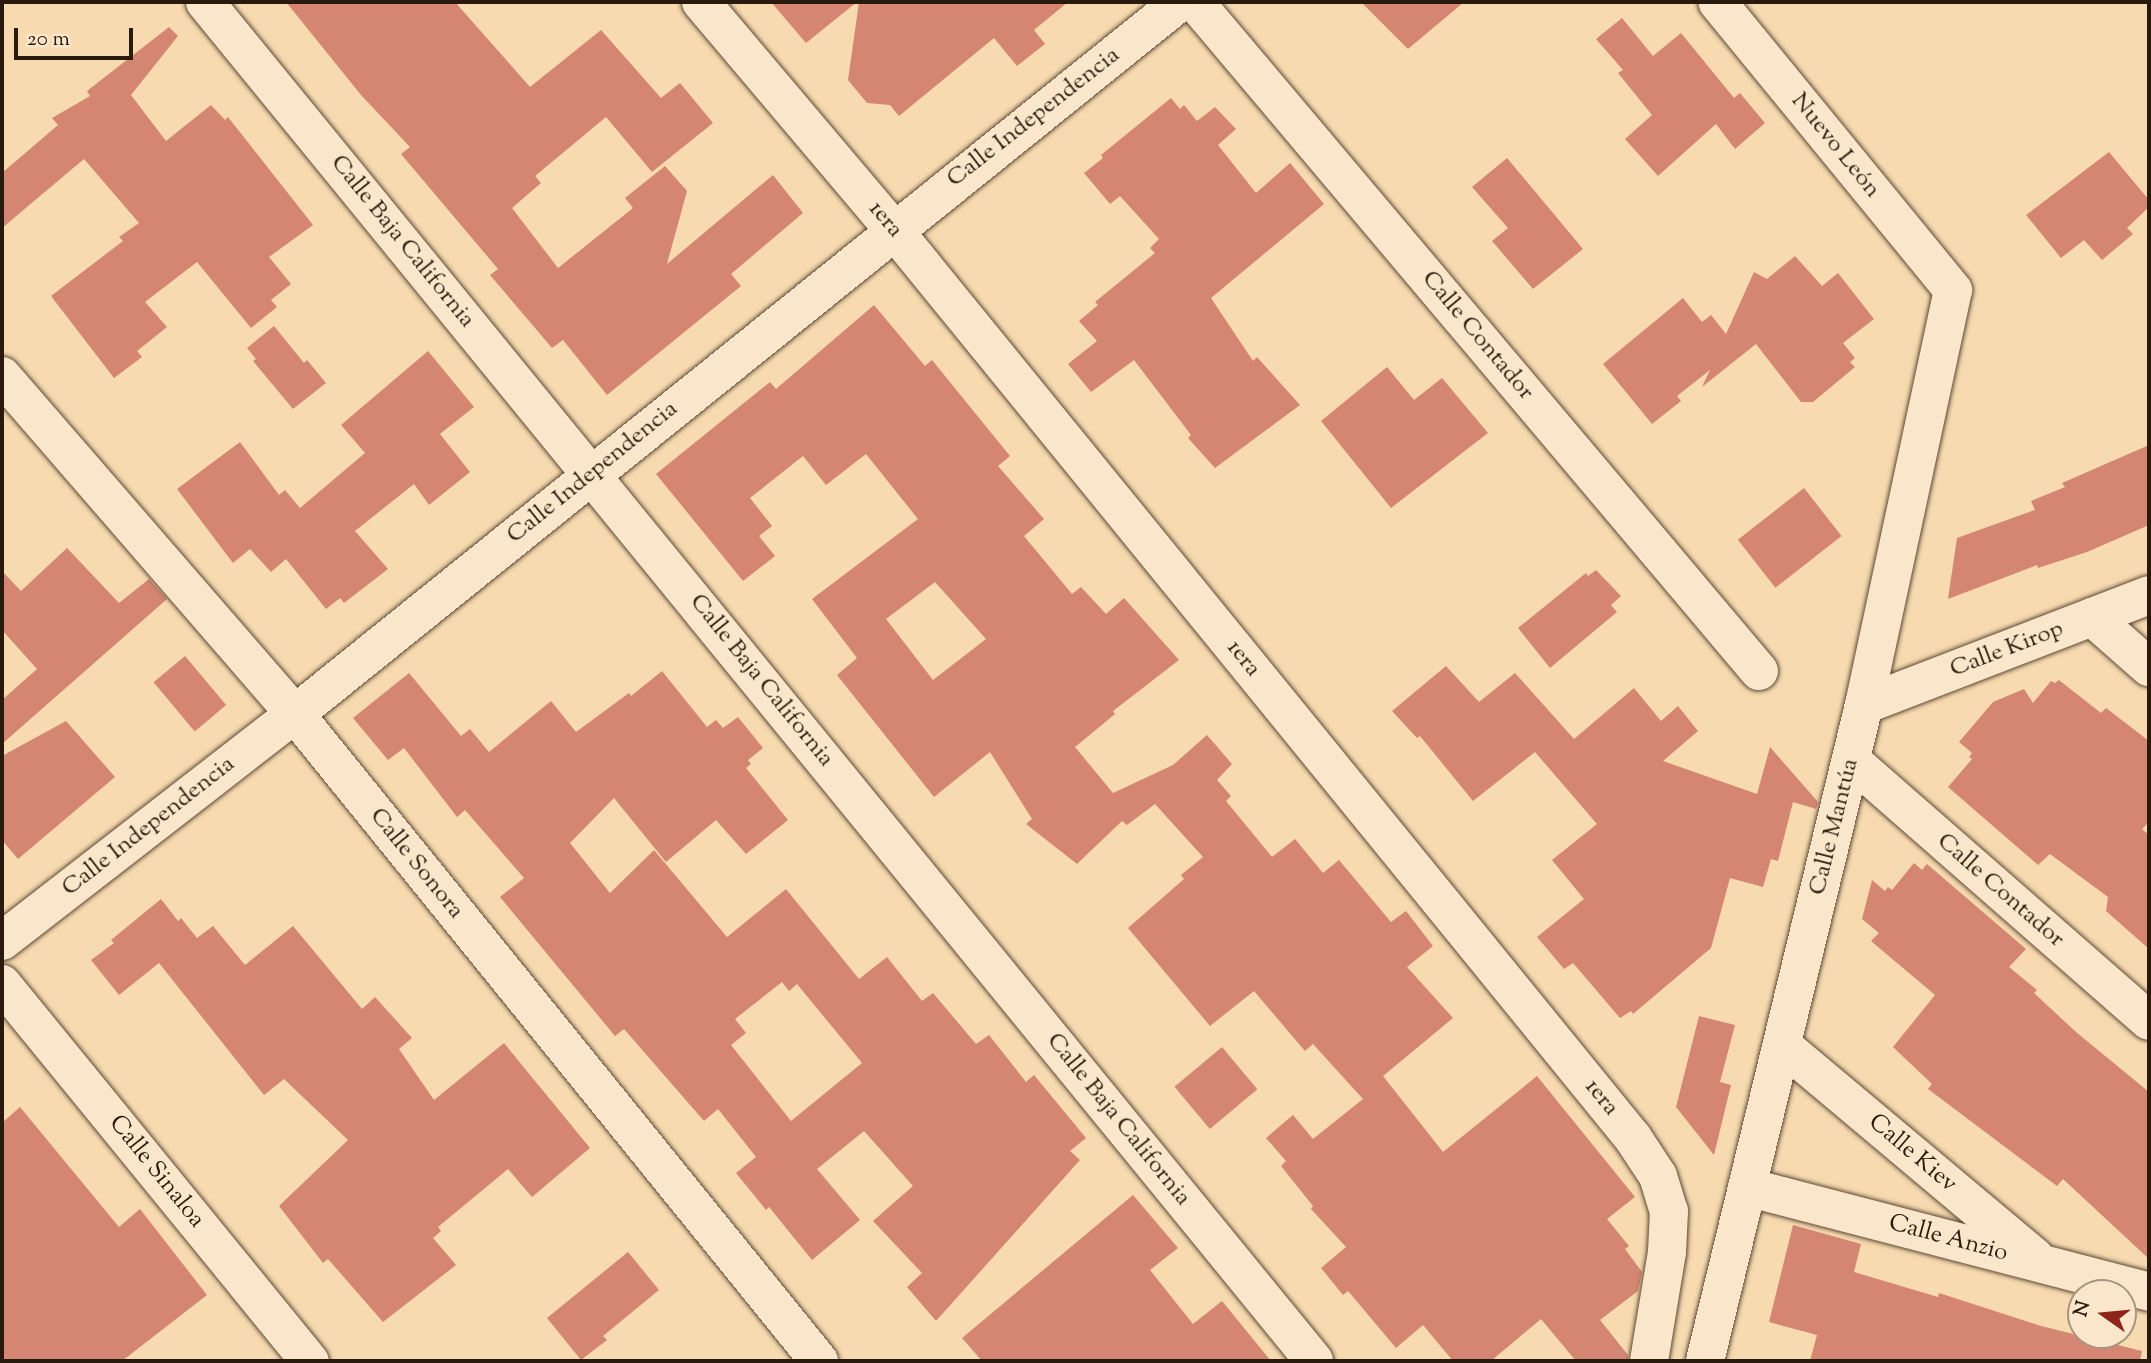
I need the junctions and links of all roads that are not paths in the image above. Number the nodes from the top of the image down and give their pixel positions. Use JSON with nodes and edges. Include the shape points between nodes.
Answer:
{"nodes":[{"id":1,"x":205,"y":2,"type":"edge"},
{"id":2,"x":701,"y":2,"type":"edge"},
{"id":3,"x":1180,"y":2,"type":"edge"},
{"id":4,"x":1195,"y":2,"type":"edge"},
{"id":5,"x":1717,"y":2,"type":"edge"},
{"id":6,"x":893,"y":229,"type":"junction"},
{"id":7,"x":1953,"y":290,"type":"joint"},
{"id":8,"x":2,"y":376,"type":"edge"},
{"id":9,"x":593,"y":474,"type":"junction"},
{"id":10,"x":2149,"y":595,"type":"edge"},
{"id":11,"x":2092,"y":617,"type":"junction"},
{"id":12,"x":2149,"y":667,"type":"edge"},
{"id":13,"x":1759,"y":671,"type":"dead end"},
{"id":14,"x":1864,"y":705,"type":"junction"},
{"id":15,"x":295,"y":714,"type":"junction"},
{"id":16,"x":1851,"y":760,"type":"junction"},
{"id":17,"x":2,"y":941,"type":"edge"},
{"id":18,"x":2,"y":984,"type":"edge"},
{"id":19,"x":2149,"y":1021,"type":"edge"},
{"id":20,"x":1782,"y":1045,"type":"junction"},
{"id":21,"x":1747,"y":1187,"type":"junction"},
{"id":22,"x":2042,"y":1264,"type":"junction"},
{"id":23,"x":2149,"y":1292,"type":"edge"},
{"id":24,"x":310,"y":1361,"type":"edge"},
{"id":25,"x":819,"y":1361,"type":"edge"},
{"id":26,"x":1314,"y":1361,"type":"edge"},
{"id":27,"x":1649,"y":1361,"type":"edge"},
{"id":28,"x":1705,"y":1361,"type":"edge"}],
"edges":[{"from":1,"to":9,"type":"street","name":"Calle Baja California"},
{"from":2,"to":6,"type":"street","name":"1era"},
{"from":3,"to":6,"type":"street","name":"Calle Independencia"},
{"from":4,"to":13,"type":"street","name":"Calle Contador"},
{"from":5,"to":7,"type":"street","name":"Nuevo León"},
{"from":6,"to":9,"type":"street","name":"Calle Independencia"},
{"from":6,"to":27,"type":"street","name":"1era","via":[[1633,1138],[1658,1176],[1669,1211]]},
{"from":7,"to":14,"type":"street","name":"Calle Mantúa"},
{"from":8,"to":15,"type":"street","name":"Calle Sonora"},
{"from":9,"to":15,"type":"street","name":"Calle Independencia"},
{"from":9,"to":26,"type":"street","name":"Calle Baja California"},
{"from":10,"to":11,"type":"street","name":"Calle Kirop"},
{"from":11,"to":12,"type":"street"},
{"from":11,"to":14,"type":"street","name":"Calle Kirop"},
{"from":14,"to":16,"type":"street","name":"Calle Mantúa"},
{"from":15,"to":17,"type":"street","name":"Calle Independencia"},
{"from":15,"to":25,"type":"street","name":"Calle Sonora"},
{"from":16,"to":19,"type":"street","name":"Calle Contador"},
{"from":16,"to":20,"type":"street","name":"Calle Mantúa"},
{"from":18,"to":24,"type":"street","name":"Calle Sinaloa"},
{"from":20,"to":21,"type":"street","name":"Calle Mantúa"},
{"from":20,"to":22,"type":"street","name":"Calle Kiev"},
{"from":21,"to":22,"type":"street","name":"Calle Anzio"},
{"from":21,"to":28,"type":"street","name":"Calle Mantúa"},
{"from":22,"to":23,"type":"street","name":"Calle Anzio"}]}
